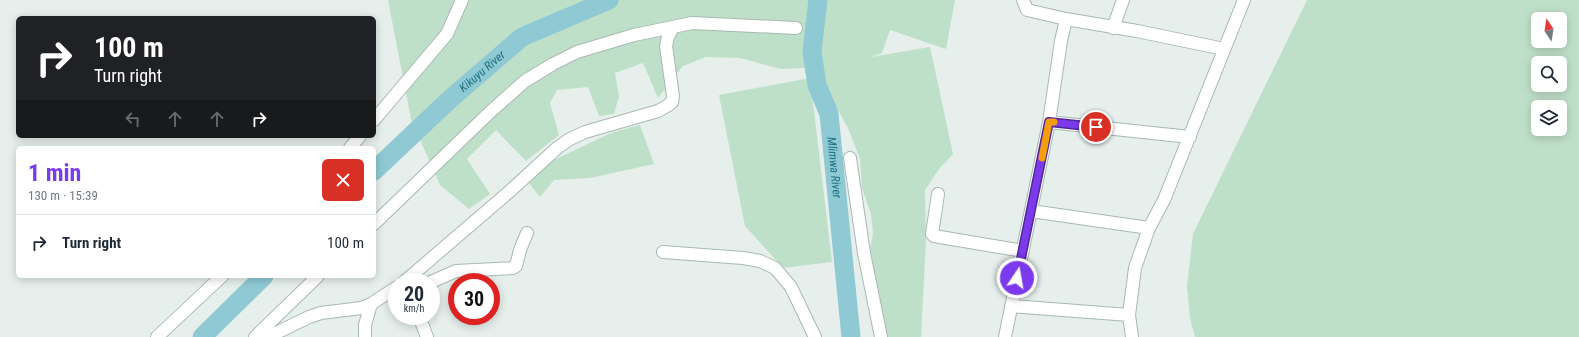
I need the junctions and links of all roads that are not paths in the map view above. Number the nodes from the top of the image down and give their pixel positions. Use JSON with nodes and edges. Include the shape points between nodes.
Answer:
{"nodes":[{"id":1,"x":462,"y":0,"type":"edge"},
{"id":2,"x":1023,"y":0,"type":"edge"},
{"id":3,"x":1123,"y":0,"type":"edge"},
{"id":4,"x":1244,"y":0,"type":"edge"},
{"id":5,"x":1066,"y":19,"type":"junction"},
{"id":6,"x":673,"y":27,"type":"junction"},
{"id":7,"x":796,"y":28,"type":"dead end"},
{"id":8,"x":1113,"y":28,"type":"junction"},
{"id":9,"x":1224,"y":49,"type":"junction"},
{"id":10,"x":376,"y":118,"type":"edge"},
{"id":11,"x":1049,"y":122,"type":"junction"},
{"id":12,"x":1190,"y":137,"type":"junction"},
{"id":13,"x":358,"y":138,"type":"edge"},
{"id":14,"x":352,"y":146,"type":"edge"},
{"id":15,"x":850,"y":158,"type":"dead end"},
{"id":16,"x":938,"y":194,"type":"dead end"},
{"id":17,"x":1032,"y":211,"type":"junction"},
{"id":18,"x":376,"y":222,"type":"edge"},
{"id":19,"x":1149,"y":228,"type":"junction"},
{"id":20,"x":527,"y":233,"type":"dead end"},
{"id":21,"x":1023,"y":251,"type":"junction"},
{"id":22,"x":663,"y":252,"type":"dead end"},
{"id":23,"x":416,"y":273,"type":"edge"},
{"id":24,"x":220,"y":278,"type":"edge"},
{"id":25,"x":316,"y":278,"type":"edge"},
{"id":26,"x":440,"y":278,"type":"edge"},
{"id":27,"x":388,"y":293,"type":"edge"},
{"id":28,"x":371,"y":304,"type":"junction"},
{"id":29,"x":1011,"y":306,"type":"junction"},
{"id":30,"x":1129,"y":315,"type":"junction"},
{"id":31,"x":422,"y":325,"type":"edge"},
{"id":32,"x":157,"y":337,"type":"edge"},
{"id":33,"x":255,"y":337,"type":"edge"},
{"id":34,"x":268,"y":337,"type":"edge"},
{"id":35,"x":365,"y":337,"type":"edge"},
{"id":36,"x":427,"y":337,"type":"edge"},
{"id":37,"x":815,"y":337,"type":"edge"},
{"id":38,"x":881,"y":337,"type":"edge"},
{"id":39,"x":1005,"y":337,"type":"edge"},
{"id":40,"x":1132,"y":337,"type":"edge"}],
"edges":[{"from":1,"to":10,"type":"street","via":[[447,34]]},
{"from":2,"to":5,"type":"street","via":[[1027,10]]},
{"from":3,"to":8,"type":"street"},
{"from":4,"to":9,"type":"street"},
{"from":5,"to":8,"type":"street"},
{"from":5,"to":11,"type":"street"},
{"from":6,"to":7,"type":"street","via":[[692,23],[712,23]]},
{"from":6,"to":18,"type":"street","via":[[634,35],[578,52],[525,81]]},
{"from":6,"to":23,"type":"street","via":[[666,46],[673,96],[668,106],[570,139]]},
{"from":8,"to":9,"type":"street"},
{"from":9,"to":12,"type":"street"},
{"from":11,"to":12,"type":"street"},
{"from":11,"to":17,"type":"street"},
{"from":12,"to":19,"type":"street","via":[[1164,200]]},
{"from":13,"to":14,"type":"street"},
{"from":15,"to":38,"type":"street","via":[[864,253]]},
{"from":16,"to":21,"type":"street","via":[[932,234],[934,236]]},
{"from":17,"to":19,"type":"street"},
{"from":17,"to":21,"type":"street"},
{"from":19,"to":30,"type":"street","via":[[1135,268]]},
{"from":20,"to":26,"type":"street","via":[[516,266],[513,268],[456,271]]},
{"from":21,"to":29,"type":"street"},
{"from":22,"to":37,"type":"street","via":[[743,258],[760,261],[776,268],[791,287]]},
{"from":24,"to":32,"type":"street"},
{"from":25,"to":33,"type":"street"},
{"from":27,"to":28,"type":"street"},
{"from":28,"to":34,"type":"street","via":[[361,308],[321,313]]},
{"from":28,"to":35,"type":"street","via":[[365,325]]},
{"from":29,"to":30,"type":"street"},
{"from":29,"to":39,"type":"street"},
{"from":30,"to":40,"type":"street"},
{"from":31,"to":36,"type":"street"}]}
